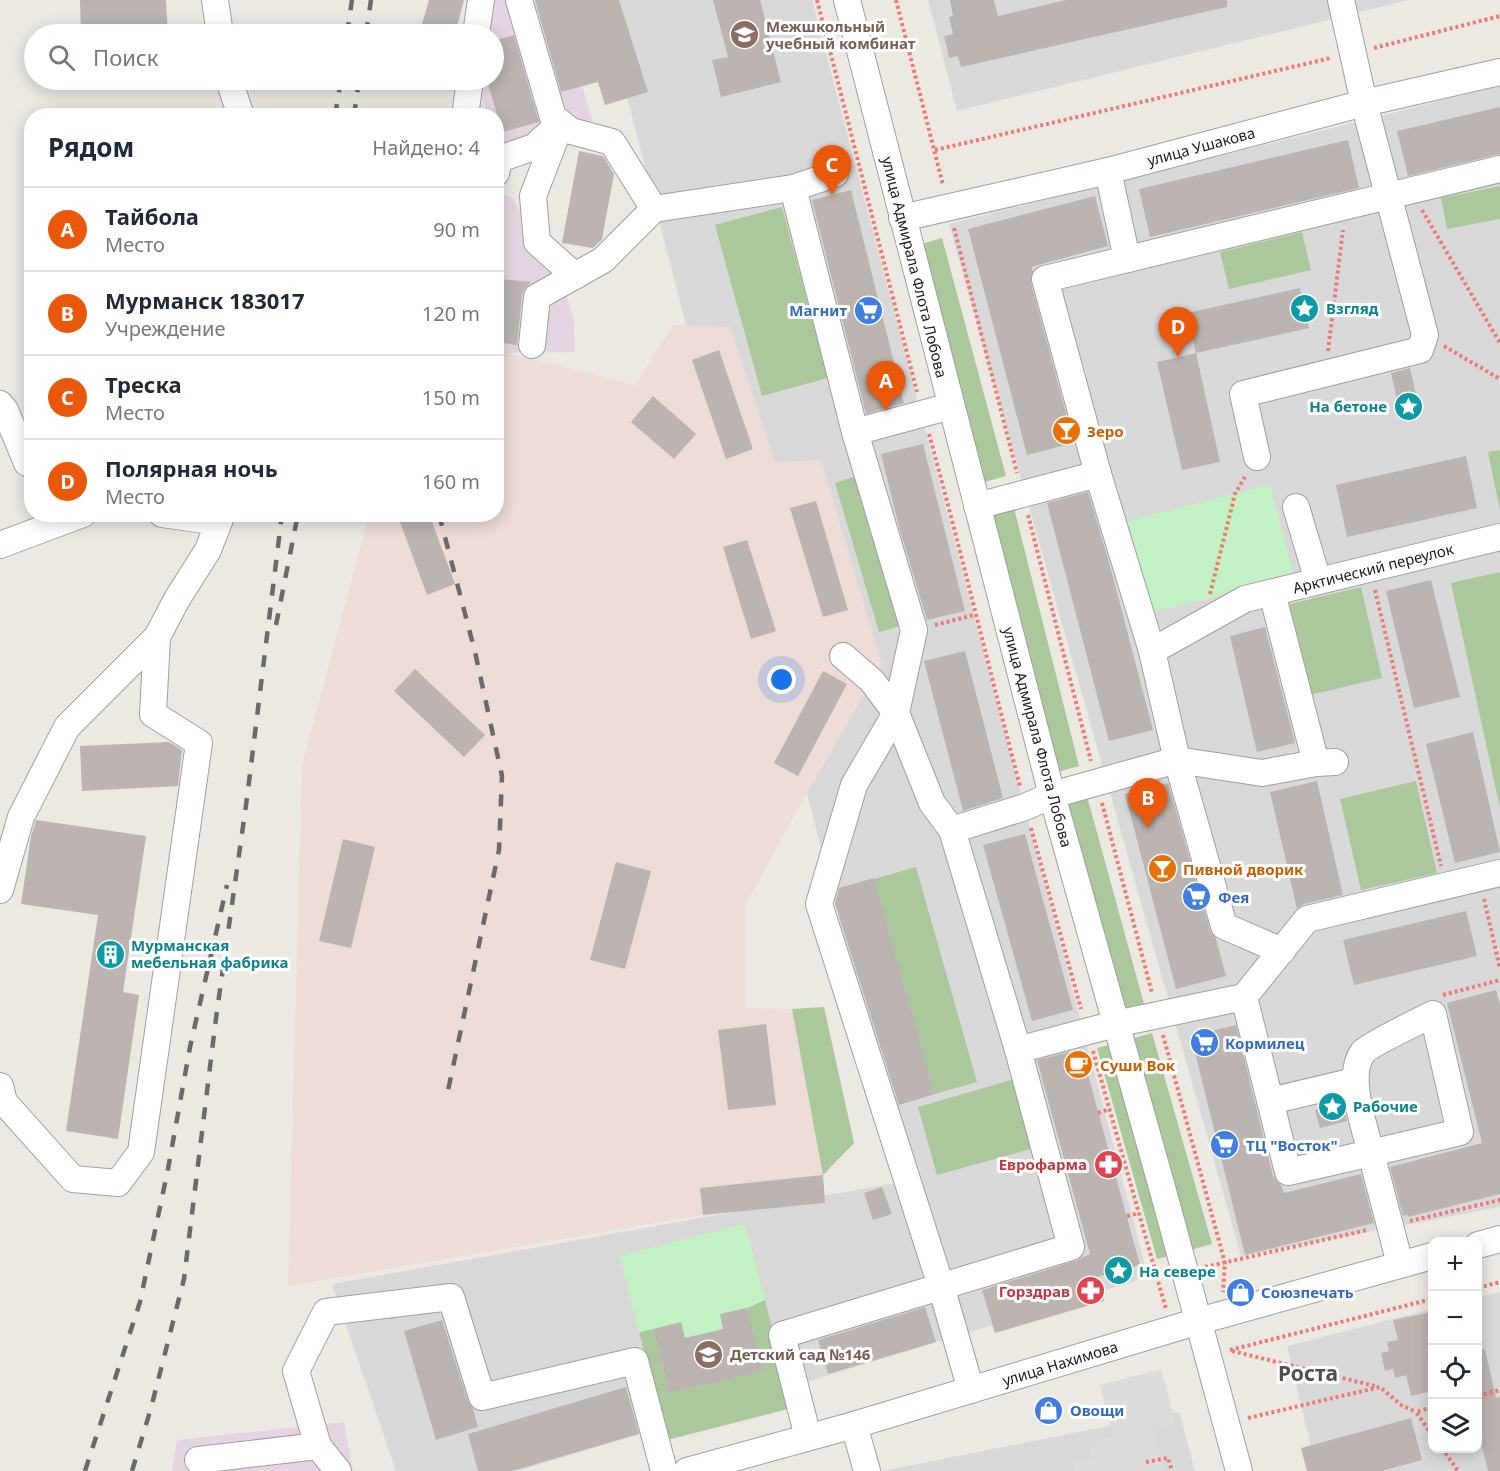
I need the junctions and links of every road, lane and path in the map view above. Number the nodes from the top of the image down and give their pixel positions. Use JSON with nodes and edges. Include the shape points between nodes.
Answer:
{"nodes":[{"id":1,"x":215,"y":0,"type":"edge"},
{"id":2,"x":481,"y":0,"type":"edge"},
{"id":3,"x":519,"y":0,"type":"edge"},
{"id":4,"x":817,"y":0,"type":"edge"},
{"id":5,"x":847,"y":0,"type":"edge"},
{"id":6,"x":896,"y":0,"type":"edge"},
{"id":7,"x":1341,"y":0,"type":"edge"},
{"id":8,"x":1500,"y":16,"type":"edge"},
{"id":9,"x":219,"y":24,"type":"edge"},
{"id":10,"x":477,"y":24,"type":"edge"},
{"id":11,"x":1353,"y":53,"type":"junction"},
{"id":12,"x":1500,"y":72,"type":"edge"},
{"id":13,"x":232,"y":90,"type":"edge"},
{"id":14,"x":469,"y":90,"type":"edge"},
{"id":15,"x":1364,"y":103,"type":"junction"},
{"id":16,"x":238,"y":108,"type":"edge"},
{"id":17,"x":466,"y":108,"type":"edge"},
{"id":18,"x":561,"y":123,"type":"junction"},
{"id":19,"x":934,"y":150,"type":"junction"},
{"id":20,"x":504,"y":160,"type":"edge"},
{"id":21,"x":888,"y":162,"type":"junction"},
{"id":22,"x":1500,"y":169,"type":"edge"},
{"id":23,"x":847,"y":171,"type":"junction"},
{"id":24,"x":1108,"y":171,"type":"junction"},
{"id":25,"x":793,"y":188,"type":"junction"},
{"id":26,"x":1399,"y":193,"type":"junction"},
{"id":27,"x":1346,"y":206,"type":"junction"},
{"id":28,"x":948,"y":208,"type":"junction"},
{"id":29,"x":654,"y":209,"type":"junction"},
{"id":30,"x":902,"y":218,"type":"junction"},
{"id":31,"x":1127,"y":259,"type":"junction"},
{"id":32,"x":575,"y":276,"type":"junction"},
{"id":33,"x":1425,"y":335,"type":"junction"},
{"id":34,"x":1500,"y":343,"type":"edge"},
{"id":35,"x":532,"y":345,"type":"dead end"},
{"id":36,"x":1325,"y":374,"type":"junction"},
{"id":37,"x":1500,"y":379,"type":"edge"},
{"id":38,"x":0,"y":404,"type":"edge"},
{"id":39,"x":951,"y":406,"type":"junction"},
{"id":40,"x":923,"y":414,"type":"junction"},
{"id":41,"x":855,"y":432,"type":"junction"},
{"id":42,"x":24,"y":456,"type":"edge"},
{"id":43,"x":1257,"y":457,"type":"joint"},
{"id":44,"x":1015,"y":465,"type":"dead end"},
{"id":45,"x":1098,"y":474,"type":"junction"},
{"id":46,"x":1022,"y":494,"type":"junction"},
{"id":47,"x":977,"y":506,"type":"junction"},
{"id":48,"x":1296,"y":507,"type":"dead end"},
{"id":49,"x":62,"y":522,"type":"edge"},
{"id":50,"x":219,"y":522,"type":"edge"},
{"id":51,"x":1500,"y":537,"type":"edge"},
{"id":52,"x":0,"y":545,"type":"edge"},
{"id":53,"x":1370,"y":569,"type":"junction"},
{"id":54,"x":1318,"y":581,"type":"junction"},
{"id":55,"x":1272,"y":593,"type":"junction"},
{"id":56,"x":975,"y":615,"type":"junction"},
{"id":57,"x":1196,"y":627,"type":"junction"},
{"id":58,"x":914,"y":630,"type":"junction"},
{"id":59,"x":157,"y":637,"type":"junction"},
{"id":60,"x":1152,"y":651,"type":"junction"},
{"id":61,"x":843,"y":656,"type":"dead end"},
{"id":62,"x":896,"y":712,"type":"junction"},
{"id":63,"x":1177,"y":760,"type":"junction"},
{"id":64,"x":1096,"y":783,"type":"junction"},
{"id":65,"x":1052,"y":795,"type":"junction"},
{"id":66,"x":1025,"y":807,"type":"junction"},
{"id":67,"x":952,"y":830,"type":"junction"},
{"id":68,"x":1490,"y":875,"type":"edge"},
{"id":69,"x":1446,"y":886,"type":"junction"},
{"id":70,"x":0,"y":890,"type":"edge"},
{"id":71,"x":1282,"y":951,"type":"junction"},
{"id":72,"x":1500,"y":969,"type":"edge"},
{"id":73,"x":1500,"y":980,"type":"edge"},
{"id":74,"x":1244,"y":997,"type":"junction"},
{"id":75,"x":1433,"y":1014,"type":"junction"},
{"id":76,"x":1158,"y":1015,"type":"junction"},
{"id":77,"x":1115,"y":1024,"type":"junction"},
{"id":78,"x":1088,"y":1031,"type":"junction"},
{"id":79,"x":1018,"y":1050,"type":"junction"},
{"id":80,"x":1355,"y":1082,"type":"junction"},
{"id":81,"x":0,"y":1086,"type":"edge"},
{"id":82,"x":1270,"y":1101,"type":"junction"},
{"id":83,"x":1110,"y":1109,"type":"junction"},
{"id":84,"x":1098,"y":1113,"type":"dead end"},
{"id":85,"x":1371,"y":1153,"type":"junction"},
{"id":86,"x":1500,"y":1200,"type":"edge"},
{"id":87,"x":1139,"y":1213,"type":"junction"},
{"id":88,"x":1127,"y":1216,"type":"dead end"},
{"id":89,"x":1388,"y":1226,"type":"junction"},
{"id":90,"x":1500,"y":1239,"type":"edge"},
{"id":91,"x":1482,"y":1244,"type":"edge"},
{"id":92,"x":1428,"y":1257,"type":"edge"},
{"id":93,"x":1225,"y":1263,"type":"junction"},
{"id":94,"x":1400,"y":1264,"type":"junction"},
{"id":95,"x":1185,"y":1272,"type":"junction"},
{"id":96,"x":1158,"y":1278,"type":"junction"},
{"id":97,"x":1500,"y":1282,"type":"edge"},
{"id":98,"x":941,"y":1286,"type":"junction"},
{"id":99,"x":1482,"y":1287,"type":"edge"},
{"id":100,"x":1428,"y":1300,"type":"edge"},
{"id":101,"x":1210,"y":1317,"type":"junction"},
{"id":102,"x":1172,"y":1329,"type":"junction"},
{"id":103,"x":1380,"y":1387,"type":"junction"},
{"id":104,"x":971,"y":1390,"type":"junction"},
{"id":105,"x":1500,"y":1390,"type":"edge"},
{"id":106,"x":1482,"y":1395,"type":"edge"},
{"id":107,"x":1428,"y":1408,"type":"edge"},
{"id":108,"x":1416,"y":1412,"type":"junction"},
{"id":109,"x":1247,"y":1419,"type":"dead end"},
{"id":110,"x":854,"y":1425,"type":"junction"},
{"id":111,"x":1428,"y":1429,"type":"edge"},
{"id":112,"x":808,"y":1437,"type":"junction"},
{"id":113,"x":318,"y":1446,"type":"junction"},
{"id":114,"x":1445,"y":1453,"type":"edge"},
{"id":115,"x":198,"y":1460,"type":"dead end"},
{"id":116,"x":1146,"y":1462,"type":"dead end"},
{"id":117,"x":338,"y":1471,"type":"edge"},
{"id":118,"x":664,"y":1471,"type":"edge"},
{"id":119,"x":687,"y":1471,"type":"edge"},
{"id":120,"x":867,"y":1471,"type":"edge"},
{"id":121,"x":1172,"y":1471,"type":"edge"},
{"id":122,"x":1239,"y":1471,"type":"edge"},
{"id":123,"x":1458,"y":1471,"type":"edge"}],
"edges":[{"from":1,"to":9,"type":"street"},
{"from":2,"to":10,"type":"street"},
{"from":3,"to":18,"type":"street","via":[[553,117]]},
{"from":4,"to":23,"type":"path"},
{"from":5,"to":21,"type":"street","name":"улица Адмирала Флота Лобова"},
{"from":6,"to":19,"type":"path"},
{"from":7,"to":11,"type":"street"},
{"from":8,"to":11,"type":"path"},
{"from":11,"to":15,"type":"street"},
{"from":11,"to":19,"type":"path"},
{"from":12,"to":15,"type":"street","name":"улица Ушакова"},
{"from":13,"to":16,"type":"street"},
{"from":14,"to":17,"type":"street"},
{"from":15,"to":24,"type":"street","name":"улица Ушакова"},
{"from":15,"to":26,"type":"street"},
{"from":18,"to":20,"type":"street","via":[[534,147]]},
{"from":18,"to":29,"type":"street","via":[[572,131],[612,142]]},
{"from":18,"to":32,"type":"street","via":[[533,196],[537,242]]},
{"from":19,"to":28,"type":"path"},
{"from":21,"to":23,"type":"path"},
{"from":21,"to":30,"type":"street","name":"улица Адмирала Флота Лобова"},
{"from":22,"to":26,"type":"street"},
{"from":23,"to":25,"type":"street"},
{"from":23,"to":40,"type":"path"},
{"from":24,"to":28,"type":"street","name":"улица Ушакова"},
{"from":24,"to":31,"type":"street"},
{"from":25,"to":29,"type":"street"},
{"from":25,"to":41,"type":"street"},
{"from":26,"to":27,"type":"street"},
{"from":26,"to":33,"type":"street"},
{"from":26,"to":34,"type":"path"},
{"from":27,"to":31,"type":"street"},
{"from":27,"to":36,"type":"path"},
{"from":28,"to":30,"type":"street","name":"улица Ушакова"},
{"from":28,"to":44,"type":"path"},
{"from":29,"to":32,"type":"street","via":[[603,260]]},
{"from":30,"to":39,"type":"street","name":"улица Адмирала Флота Лобова"},
{"from":31,"to":45,"type":"street","via":[[1045,279]]},
{"from":32,"to":35,"type":"street","via":[[537,297]]},
{"from":33,"to":36,"type":"street","via":[[1420,350]]},
{"from":33,"to":37,"type":"path"},
{"from":36,"to":43,"type":"street","via":[[1243,394]]},
{"from":38,"to":42,"type":"street"},
{"from":39,"to":40,"type":"street"},
{"from":39,"to":47,"type":"street","name":"улица Адмирала Флота Лобова"},
{"from":40,"to":41,"type":"street"},
{"from":40,"to":56,"type":"path"},
{"from":41,"to":58,"type":"street"},
{"from":43,"to":57,"type":"path","via":[[1235,494],[1208,598]]},
{"from":45,"to":46,"type":"street"},
{"from":45,"to":60,"type":"street"},
{"from":46,"to":47,"type":"street"},
{"from":46,"to":64,"type":"path"},
{"from":47,"to":65,"type":"street","name":"улица Адмирала Флота Лобова"},
{"from":48,"to":54,"type":"street"},
{"from":49,"to":52,"type":"street"},
{"from":50,"to":59,"type":"street","via":[[208,550]]},
{"from":51,"to":53,"type":"street","name":"Арктический переулок"},
{"from":53,"to":54,"type":"street","name":"Арктический переулок"},
{"from":53,"to":69,"type":"path"},
{"from":54,"to":55,"type":"street","name":"Арктический переулок"},
{"from":55,"to":57,"type":"street","name":"Арктический переулок","via":[[1245,599]]},
{"from":55,"to":63,"type":"street","via":[[1325,763],[1262,773]]},
{"from":56,"to":58,"type":"path"},
{"from":56,"to":66,"type":"path"},
{"from":57,"to":60,"type":"street","name":"Арктический переулок"},
{"from":58,"to":62,"type":"street"},
{"from":59,"to":70,"type":"street","via":[[67,727],[21,817]]},
{"from":59,"to":81,"type":"street","via":[[153,714],[199,743],[141,1152],[118,1183],[73,1179],[4,1102]]},
{"from":60,"to":63,"type":"street"},
{"from":61,"to":62,"type":"street","via":[[872,681]]},
{"from":62,"to":67,"type":"street","via":[[932,803]]},
{"from":62,"to":98,"type":"street","via":[[854,785],[819,904]]},
{"from":63,"to":64,"type":"street"},
{"from":63,"to":71,"type":"street","via":[[1224,926]]},
{"from":64,"to":65,"type":"street"},
{"from":64,"to":76,"type":"path"},
{"from":65,"to":66,"type":"street"},
{"from":65,"to":77,"type":"street","name":"улица Адмирала Флота Лобова"},
{"from":66,"to":67,"type":"street"},
{"from":66,"to":78,"type":"path"},
{"from":67,"to":79,"type":"street"},
{"from":68,"to":69,"type":"street"},
{"from":68,"to":72,"type":"path"},
{"from":69,"to":71,"type":"street","via":[[1307,920]]},
{"from":71,"to":74,"type":"street"},
{"from":73,"to":75,"type":"path","via":[[1444,994]]},
{"from":74,"to":76,"type":"street"},
{"from":74,"to":82,"type":"street"},
{"from":75,"to":80,"type":"street","via":[[1364,1051]]},
{"from":75,"to":85,"type":"street","via":[[1460,1132]]},
{"from":76,"to":77,"type":"street"},
{"from":76,"to":93,"type":"path"},
{"from":77,"to":78,"type":"street"},
{"from":77,"to":95,"type":"street","name":"улица Адмирала Флота Лобова"},
{"from":78,"to":79,"type":"street"},
{"from":78,"to":83,"type":"path"},
{"from":79,"to":98,"type":"street","via":[[1071,1247]]},
{"from":80,"to":82,"type":"street"},
{"from":80,"to":85,"type":"street"},
{"from":82,"to":85,"type":"street","via":[[1288,1172]]},
{"from":83,"to":84,"type":"path"},
{"from":83,"to":87,"type":"path"},
{"from":85,"to":89,"type":"street"},
{"from":86,"to":89,"type":"path"},
{"from":87,"to":88,"type":"path"},
{"from":87,"to":96,"type":"path"},
{"from":89,"to":93,"type":"path"},
{"from":89,"to":94,"type":"street"},
{"from":90,"to":91,"type":"street"},
{"from":92,"to":94,"type":"street","name":"улица Нахимова"},
{"from":93,"to":95,"type":"path"},
{"from":93,"to":101,"type":"path"},
{"from":94,"to":101,"type":"street","name":"улица Нахимова"},
{"from":95,"to":96,"type":"path"},
{"from":95,"to":101,"type":"street","name":"улица Адмирала Флота Лобова"},
{"from":96,"to":102,"type":"path"},
{"from":97,"to":99,"type":"path"},
{"from":98,"to":104,"type":"street"},
{"from":98,"to":112,"type":"street","via":[[782,1335]]},
{"from":100,"to":103,"type":"path","via":[[1229,1350]]},
{"from":101,"to":102,"type":"street","name":"улица Нахимова"},
{"from":101,"to":122,"type":"street","name":"улица Адмирала Флота Лобова"},
{"from":102,"to":104,"type":"street","name":"улица Нахимова"},
{"from":103,"to":108,"type":"path"},
{"from":103,"to":109,"type":"path"},
{"from":104,"to":110,"type":"street","name":"улица Нахимова"},
{"from":105,"to":106,"type":"path"},
{"from":107,"to":108,"type":"path"},
{"from":108,"to":111,"type":"path"},
{"from":110,"to":112,"type":"street","name":"улица Нахимова"},
{"from":110,"to":120,"type":"street"},
{"from":112,"to":119,"type":"street","name":"улица Нахимова"},
{"from":113,"to":115,"type":"street"},
{"from":113,"to":117,"type":"street"},
{"from":113,"to":118,"type":"street","via":[[296,1371],[326,1312],[451,1297],[482,1397],[635,1362]]},
{"from":114,"to":123,"type":"path"},
{"from":116,"to":121,"type":"path","via":[[1168,1458]]}]}
